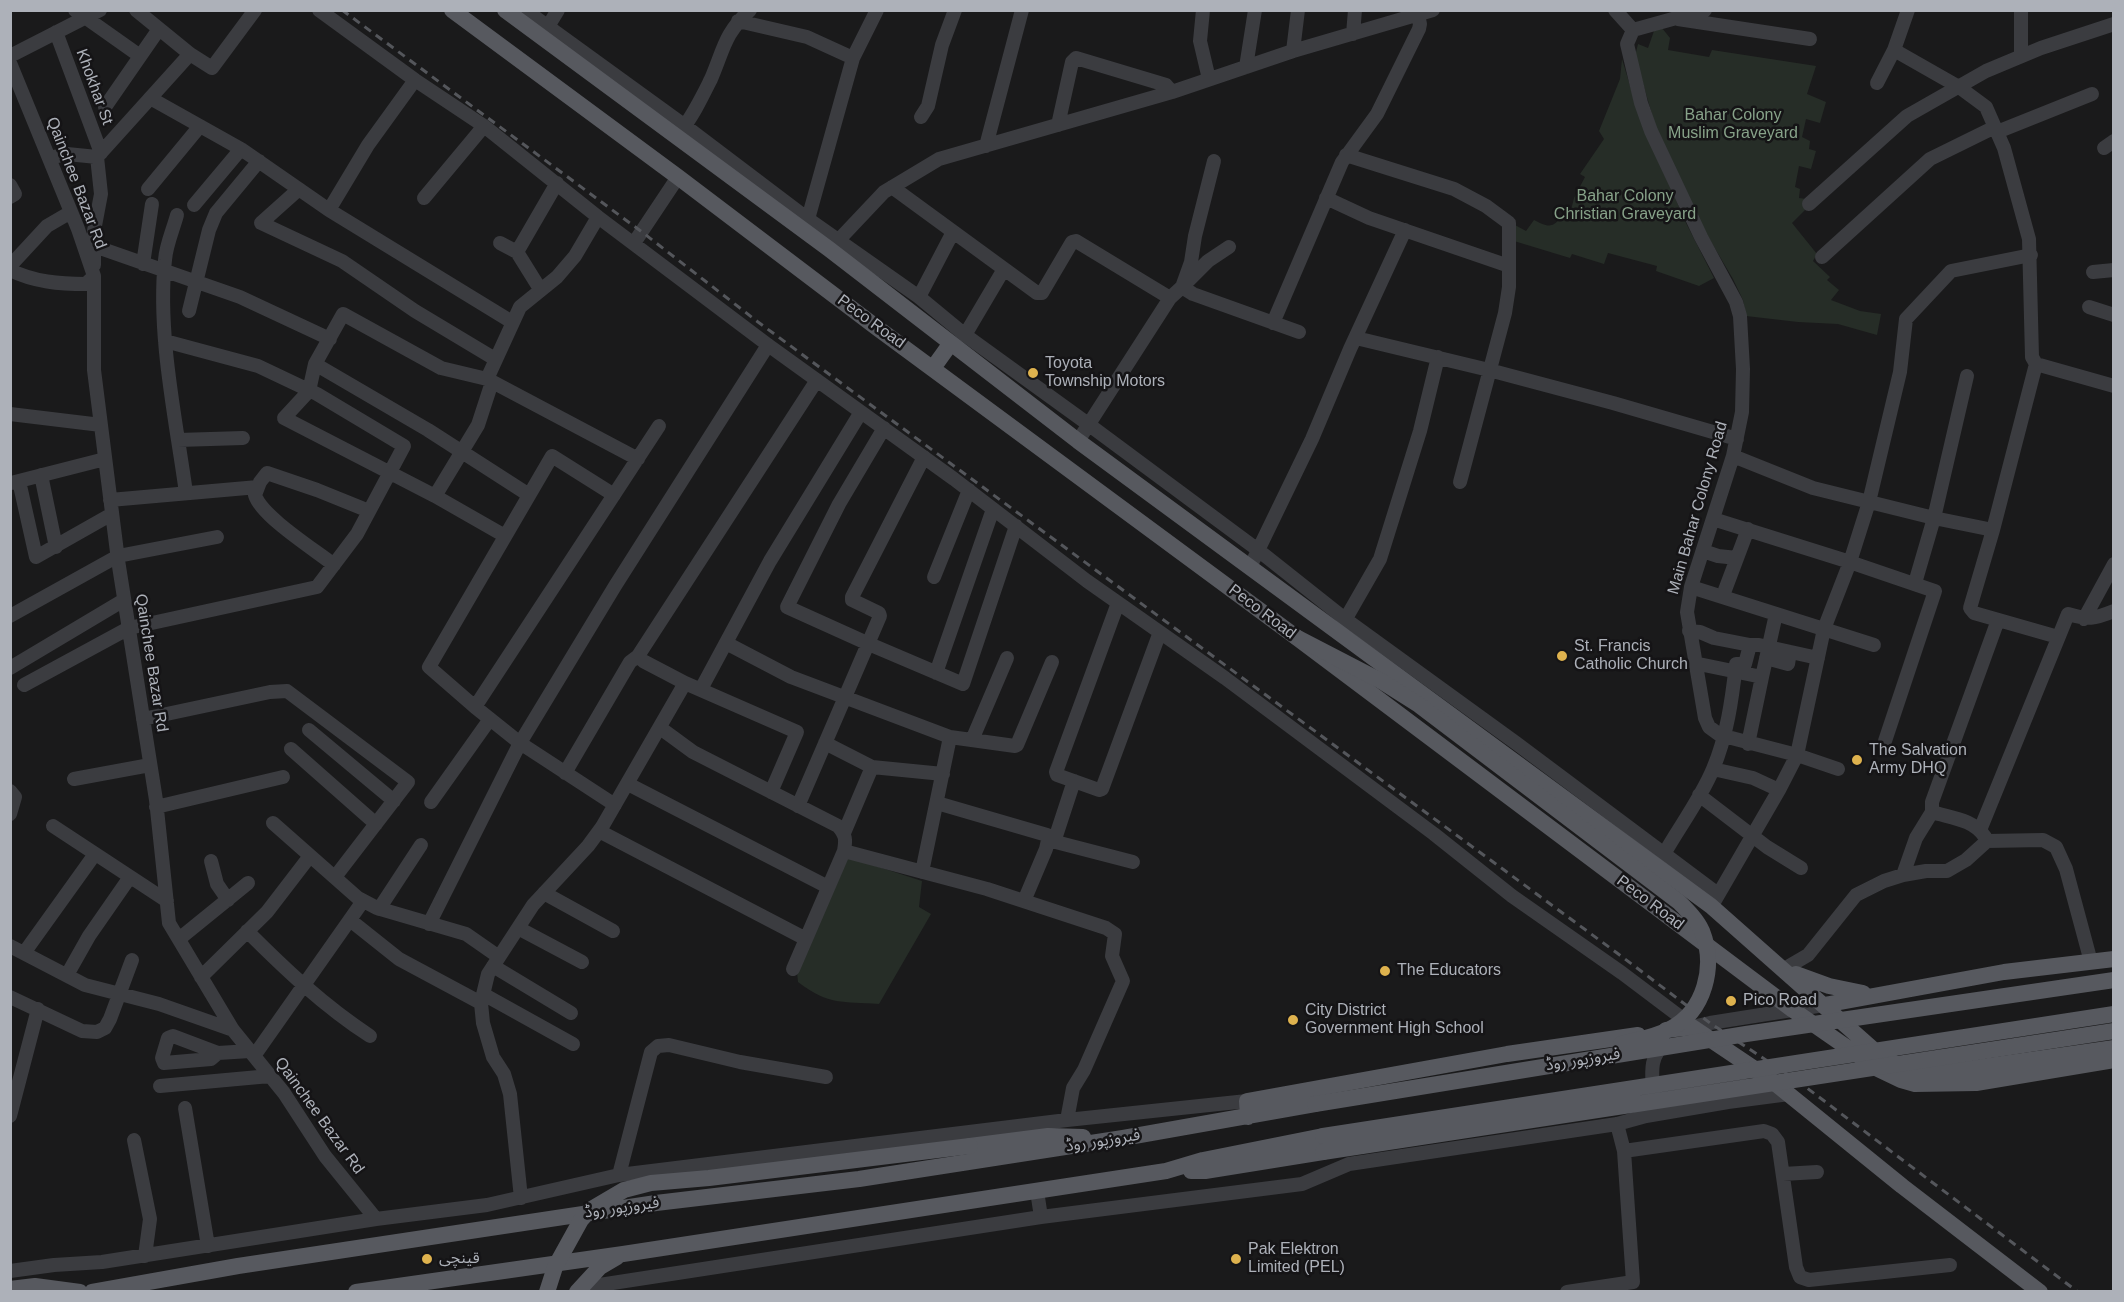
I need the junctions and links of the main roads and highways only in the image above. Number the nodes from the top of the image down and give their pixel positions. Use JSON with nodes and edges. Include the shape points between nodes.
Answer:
{"nodes":[{"id":1,"x":452,"y":10,"type":"edge"},
{"id":2,"x":516,"y":12,"type":"edge"},
{"id":3,"x":958,"y":339,"type":"junction"},
{"id":4,"x":933,"y":368,"type":"junction"},
{"id":5,"x":1296,"y":637,"type":"junction"},
{"id":6,"x":2114,"y":959,"type":"edge"},
{"id":7,"x":1784,"y":969,"type":"junction"},
{"id":8,"x":2114,"y":980,"type":"edge"},
{"id":9,"x":1878,"y":995,"type":"junction"},
{"id":10,"x":1824,"y":1005,"type":"junction"},
{"id":11,"x":2114,"y":1014,"type":"edge"},
{"id":12,"x":2114,"y":1031,"type":"edge"},
{"id":13,"x":2114,"y":1048,"type":"edge"},
{"id":14,"x":2114,"y":1060,"type":"edge"},
{"id":15,"x":1524,"y":1069,"type":"junction"},
{"id":16,"x":1248,"y":1109,"type":"junction"},
{"id":17,"x":1123,"y":1138,"type":"junction"},
{"id":18,"x":1323,"y":1144,"type":"junction"},
{"id":19,"x":623,"y":1254,"type":"junction"},
{"id":20,"x":52,"y":1287,"type":"junction"},
{"id":21,"x":10,"y":1289,"type":"edge"},
{"id":22,"x":578,"y":1290,"type":"edge"},
{"id":23,"x":69,"y":1292,"type":"edge"},
{"id":24,"x":80,"y":1292,"type":"edge"},
{"id":25,"x":92,"y":1292,"type":"edge"},
{"id":26,"x":356,"y":1292,"type":"edge"},
{"id":27,"x":547,"y":1292,"type":"edge"},
{"id":28,"x":2040,"y":1292,"type":"edge"}],
"edges":[{"from":1,"to":4,"type":"main road","name":"Peco Road"},
{"from":2,"to":3,"type":"main road","name":"Peco Road"},
{"from":3,"to":4,"type":"main road"},
{"from":3,"to":7,"type":"main road","name":"Peco Road","via":[[1002,372],[1028,403],[1078,441],[1250,567],[1342,626],[1714,900]]},
{"from":4,"to":5,"type":"main road","name":"Peco Road"},
{"from":5,"to":14,"type":"main road","name":"Peco Road","via":[[1793,1010],[1878,1069],[1915,1084],[1976,1083]]},
{"from":5,"to":15,"type":"main road","bridge":true,"via":[[1419,705],[1679,902],[1702,932],[1708,969],[1705,986],[1698,1004],[1685,1019],[1648,1037]]},
{"from":6,"to":9,"type":"main road","via":[[2004,972]]},
{"from":7,"to":9,"type":"main road","via":[[1829,986]]},
{"from":7,"to":10,"type":"main road","name":"Peco Road"},
{"from":8,"to":15,"type":"main road","name":"فیروزپور روڈ","bridge":true},
{"from":9,"to":10,"type":"main road"},
{"from":10,"to":13,"type":"main road","name":"Peco Road","via":[[1890,1062],[1923,1071],[1974,1070]]},
{"from":11,"to":18,"type":"main road","bridge":true},
{"from":12,"to":18,"type":"main road","bridge":true},
{"from":15,"to":16,"type":"main road","name":"فیروزپور روڈ","bridge":true,"via":[[1315,1104]]},
{"from":16,"to":17,"type":"main road","name":"فیروزپور روڈ"},
{"from":16,"to":28,"type":"main road","via":[[1508,1054],[1692,1027],[1771,1080]]},
{"from":17,"to":25,"type":"main road","name":"فیروزپور روڈ","via":[[859,1179],[656,1203]]},
{"from":17,"to":27,"type":"main road","bridge":true,"via":[[1048,1136],[651,1183],[624,1190],[580,1220],[555,1267]]},
{"from":18,"to":19,"type":"main road"},
{"from":19,"to":22,"type":"main road","via":[[600,1267]]},
{"from":19,"to":26,"type":"main road"},
{"from":20,"to":21,"type":"main road"},
{"from":20,"to":23,"type":"main road"},
{"from":20,"to":24,"type":"main road"}]}
